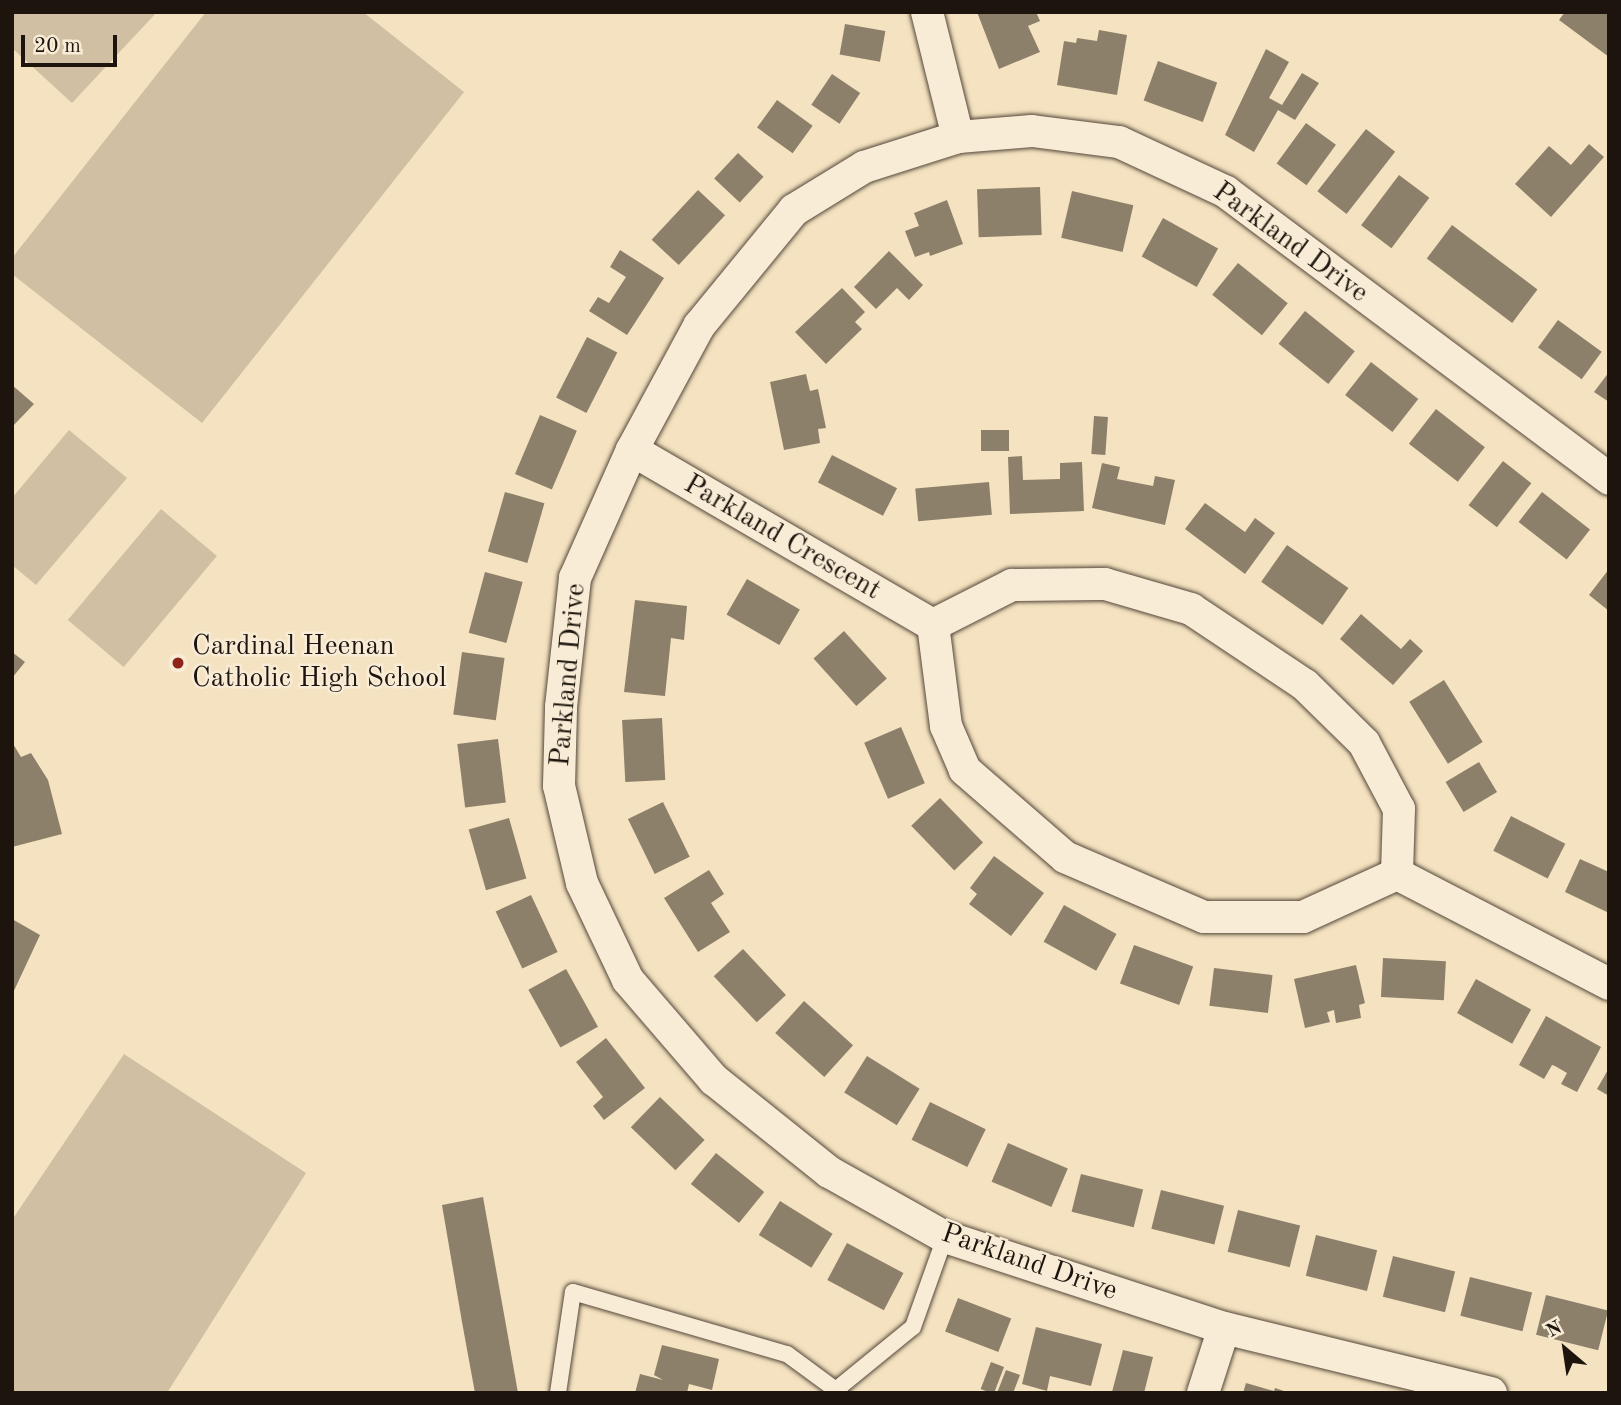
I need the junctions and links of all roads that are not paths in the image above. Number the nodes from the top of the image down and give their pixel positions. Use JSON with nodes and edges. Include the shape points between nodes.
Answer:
{"nodes":[{"id":1,"x":927,"y":12,"type":"edge"},
{"id":2,"x":958,"y":137,"type":"junction"},
{"id":3,"x":632,"y":450,"type":"junction"},
{"id":4,"x":1609,"y":479,"type":"edge"},
{"id":5,"x":933,"y":625,"type":"junction"},
{"id":6,"x":1397,"y":874,"type":"junction"},
{"id":7,"x":1609,"y":984,"type":"edge"},
{"id":8,"x":945,"y":1237,"type":"junction"},
{"id":9,"x":1224,"y":1328,"type":"junction"},
{"id":10,"x":836,"y":1392,"type":"edge"},
{"id":11,"x":558,"y":1393,"type":"edge"},
{"id":12,"x":1203,"y":1393,"type":"edge"},
{"id":13,"x":1491,"y":1393,"type":"edge"}],
"edges":[{"from":1,"to":2,"type":"street"},
{"from":2,"to":3,"type":"street","name":"Parkland Drive","via":[[864,167],[794,210],[699,326]]},
{"from":2,"to":4,"type":"street","name":"Parkland Drive","via":[[1032,131],[1119,142],[1226,192]]},
{"from":3,"to":5,"type":"street","name":"Parkland Crescent"},
{"from":3,"to":8,"type":"street","name":"Parkland Drive","via":[[575,578],[561,707],[559,786],[582,883],[628,979],[715,1080],[829,1172]]},
{"from":5,"to":6,"type":"street","via":[[1012,585],[1105,584],[1191,609],[1305,685],[1364,743],[1399,810]]},
{"from":5,"to":6,"type":"street","via":[[946,726],[965,769],[1065,857],[1204,917],[1303,917]]},
{"from":6,"to":7,"type":"street"},
{"from":8,"to":9,"type":"street","name":"Parkland Drive"},
{"from":8,"to":10,"type":"lane","via":[[913,1328]]},
{"from":9,"to":12,"type":"street"},
{"from":9,"to":13,"type":"street","name":"Parkland Drive"},
{"from":10,"to":11,"type":"lane","via":[[787,1354],[573,1292]]}]}
